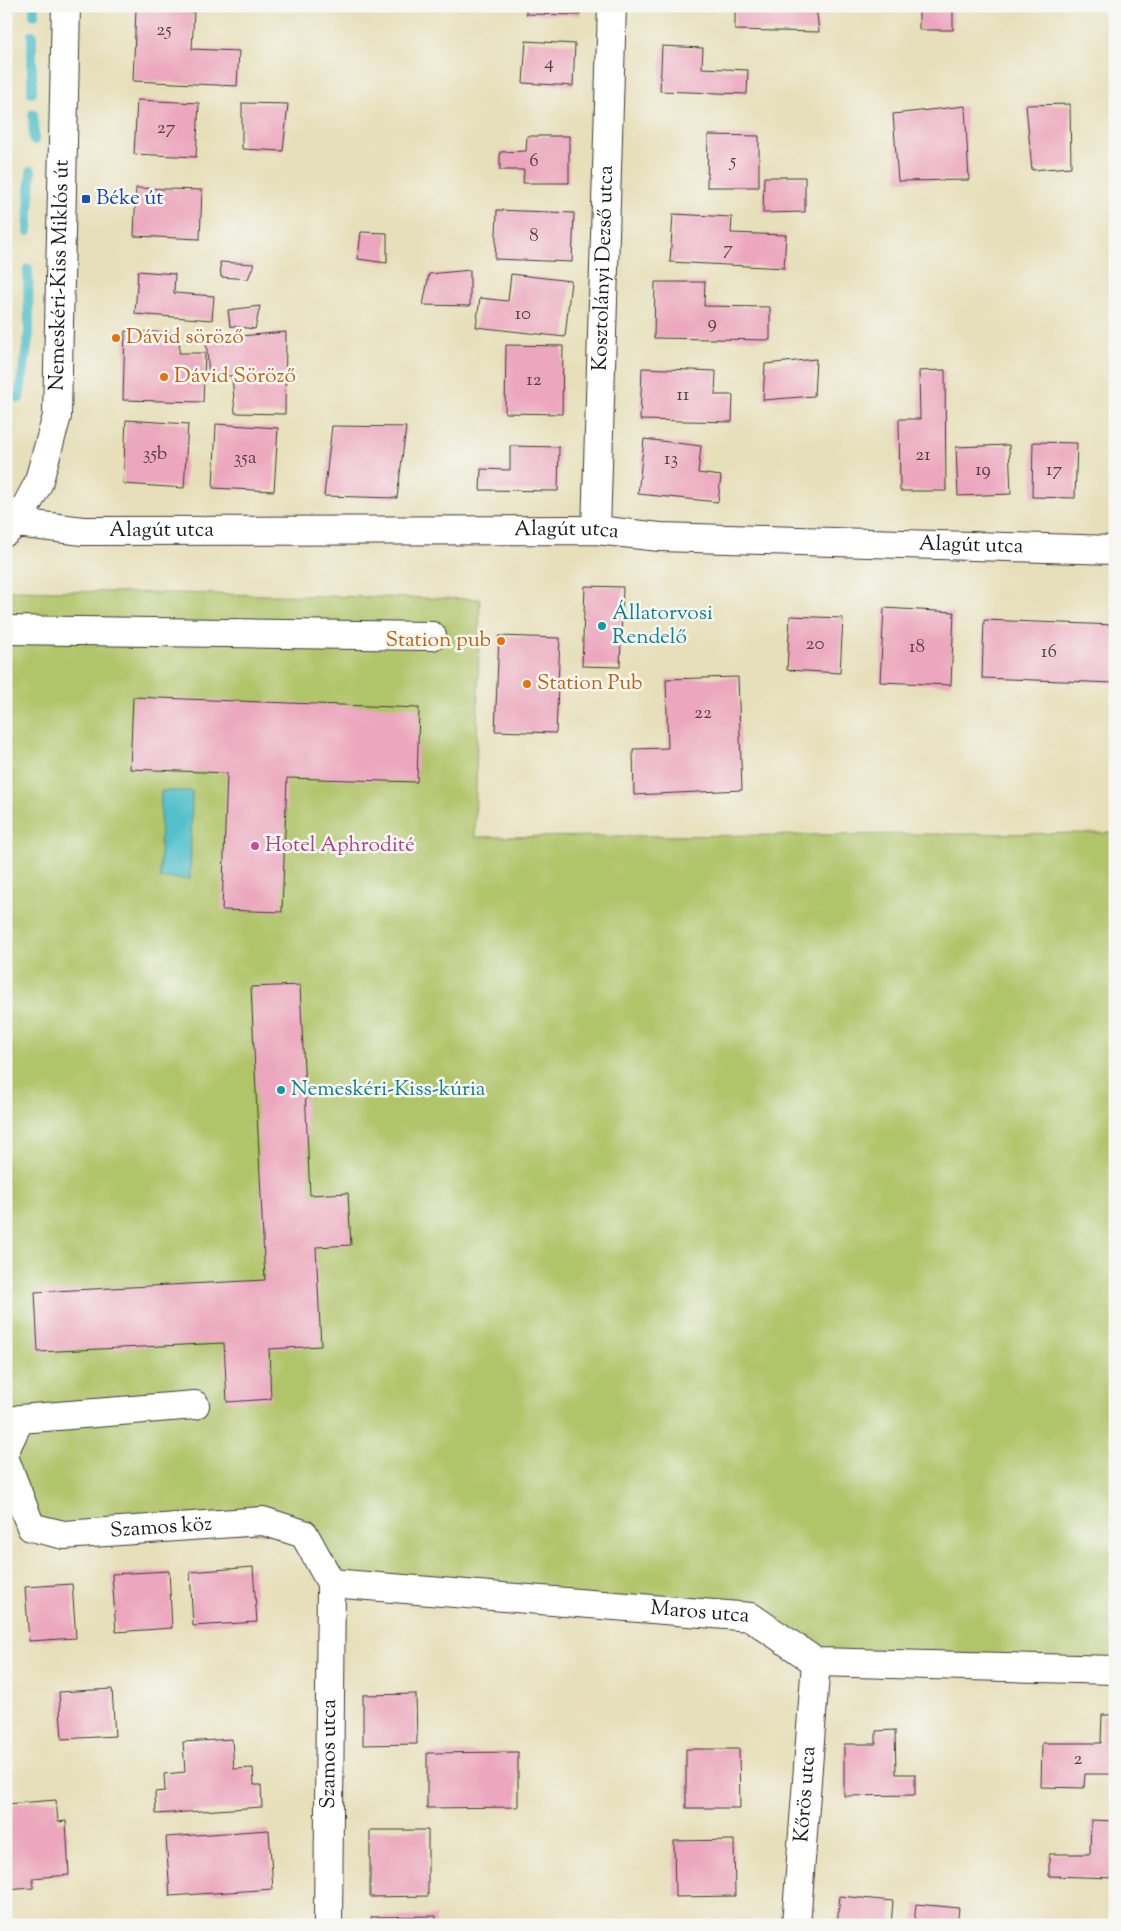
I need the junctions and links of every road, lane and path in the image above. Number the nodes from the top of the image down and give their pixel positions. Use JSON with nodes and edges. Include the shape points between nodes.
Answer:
{"nodes":[{"id":1,"x":66,"y":6,"type":"edge"},
{"id":2,"x":612,"y":6,"type":"edge"},
{"id":3,"x":12,"y":527,"type":"edge"},
{"id":4,"x":596,"y":530,"type":"junction"},
{"id":5,"x":1115,"y":550,"type":"edge"},
{"id":6,"x":6,"y":630,"type":"edge"},
{"id":7,"x":432,"y":636,"type":"dead end"},
{"id":8,"x":195,"y":1405,"type":"dead end"},
{"id":9,"x":6,"y":1448,"type":"edge"},
{"id":10,"x":6,"y":1462,"type":"edge"},
{"id":11,"x":331,"y":1583,"type":"junction"},
{"id":12,"x":816,"y":1662,"type":"junction"},
{"id":13,"x":1115,"y":1670,"type":"edge"},
{"id":14,"x":328,"y":1925,"type":"edge"},
{"id":15,"x":796,"y":1925,"type":"edge"}],
"edges":[{"from":1,"to":3,"type":"street","name":"Nemeskéri-Kiss Miklós út","via":[[56,416],[38,484]]},
{"from":2,"to":4,"type":"street","name":"Kosztolányi Dezső utca"},
{"from":3,"to":4,"type":"street","name":"Alagút utca","via":[[83,531]]},
{"from":4,"to":5,"type":"street","name":"Alagút utca","via":[[660,536]]},
{"from":6,"to":7,"type":"street"},
{"from":8,"to":9,"type":"street","via":[[20,1418]]},
{"from":10,"to":11,"type":"street","name":"Szamos köz","via":[[31,1528],[64,1535],[263,1520],[304,1534]]},
{"from":11,"to":12,"type":"street","name":"Maros utca","via":[[751,1617]]},
{"from":11,"to":14,"type":"street","name":"Szamos utca"},
{"from":12,"to":13,"type":"street"},
{"from":12,"to":15,"type":"street","name":"Kőrös utca"}]}
